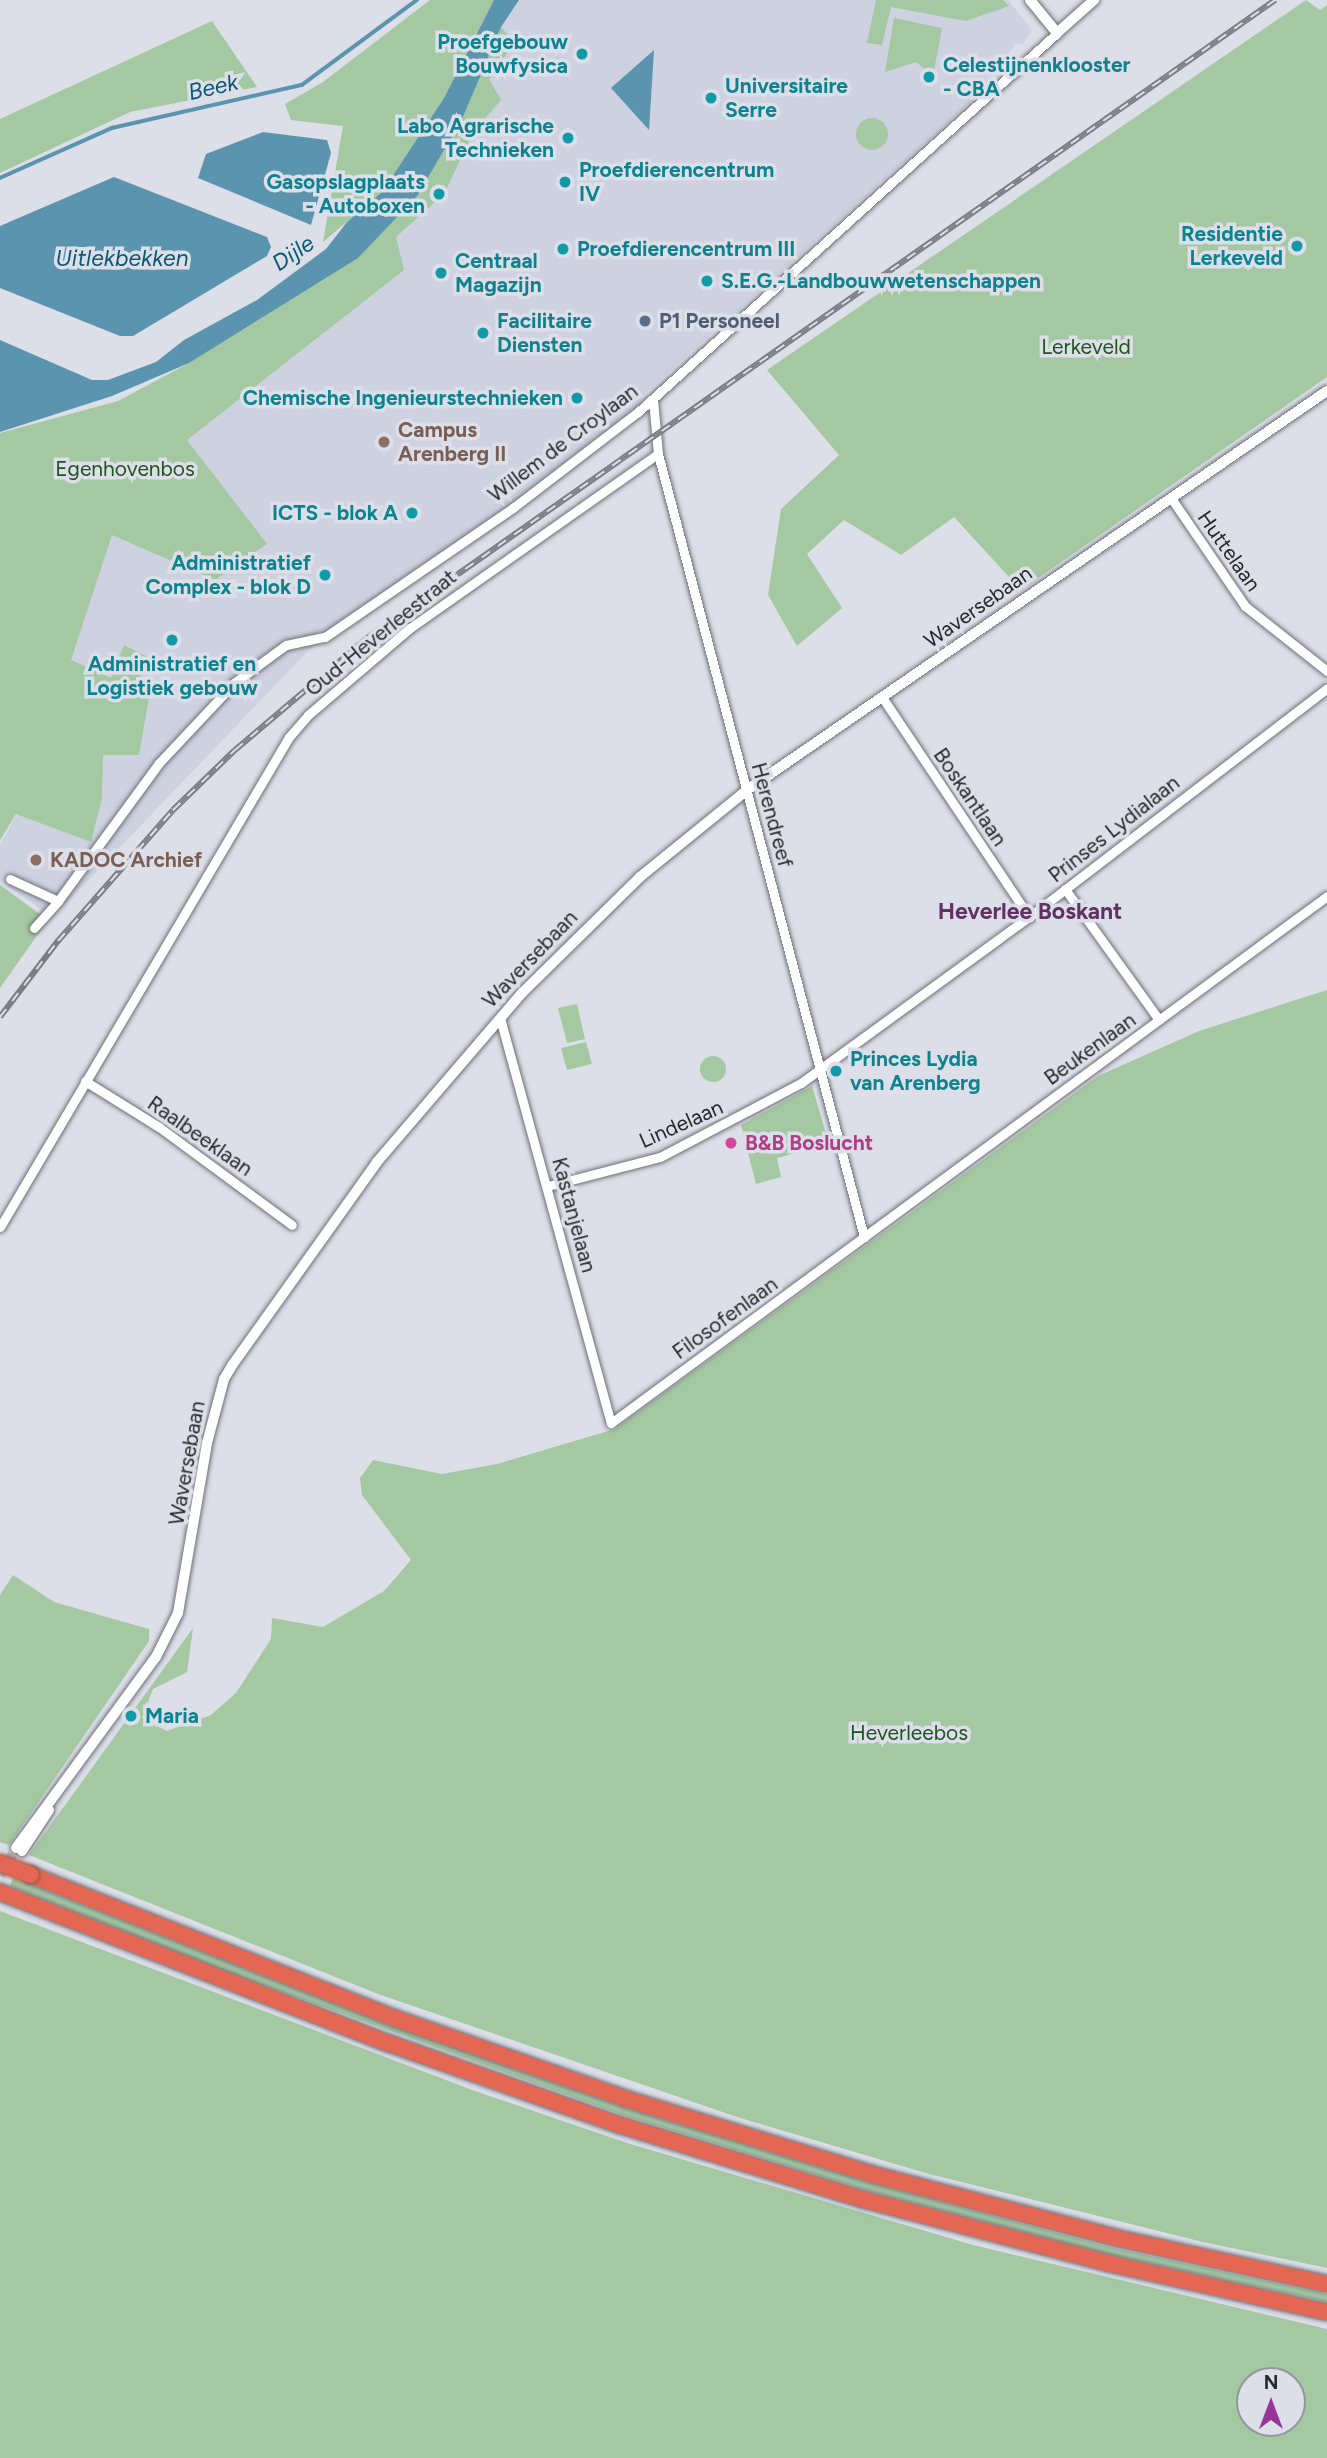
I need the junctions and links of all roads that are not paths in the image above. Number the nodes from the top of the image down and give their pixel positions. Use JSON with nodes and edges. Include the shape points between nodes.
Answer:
{"nodes":[{"id":1,"x":1030,"y":0,"type":"edge"},
{"id":2,"x":1094,"y":0,"type":"edge"},
{"id":3,"x":1058,"y":33,"type":"junction"},
{"id":4,"x":1327,"y":391,"type":"edge"},
{"id":5,"x":653,"y":400,"type":"junction"},
{"id":6,"x":658,"y":454,"type":"junction"},
{"id":7,"x":1171,"y":498,"type":"junction"},
{"id":8,"x":1327,"y":671,"type":"edge"},
{"id":9,"x":1327,"y":688,"type":"edge"},
{"id":10,"x":882,"y":697,"type":"junction"},
{"id":11,"x":747,"y":790,"type":"junction"},
{"id":12,"x":10,"y":879,"type":"dead end"},
{"id":13,"x":1065,"y":889,"type":"junction"},
{"id":14,"x":1327,"y":896,"type":"edge"},
{"id":15,"x":58,"y":901,"type":"junction"},
{"id":16,"x":1029,"y":917,"type":"junction"},
{"id":17,"x":34,"y":928,"type":"dead end"},
{"id":18,"x":500,"y":1018,"type":"junction"},
{"id":19,"x":1159,"y":1020,"type":"junction"},
{"id":20,"x":819,"y":1070,"type":"junction"},
{"id":21,"x":85,"y":1081,"type":"junction"},
{"id":22,"x":548,"y":1186,"type":"junction"},
{"id":23,"x":292,"y":1224,"type":"dead end"},
{"id":24,"x":0,"y":1227,"type":"edge"},
{"id":25,"x":874,"y":1230,"type":"joint"},
{"id":26,"x":862,"y":1239,"type":"junction"},
{"id":27,"x":611,"y":1423,"type":"joint"},
{"id":28,"x":19,"y":1850,"type":"tunnel mouth"},
{"id":29,"x":0,"y":1863,"type":"edge"},
{"id":30,"x":0,"y":1892,"type":"edge"},
{"id":31,"x":1327,"y":2284,"type":"edge"},
{"id":32,"x":1327,"y":2312,"type":"edge"}],
"edges":[{"from":1,"to":3,"type":"street"},
{"from":2,"to":3,"type":"street","name":"Willem de Croylaan"},
{"from":3,"to":5,"type":"street","name":"Willem de Croylaan"},
{"from":4,"to":7,"type":"street","name":"Waversebaan"},
{"from":5,"to":6,"type":"street","name":"Herendreef"},
{"from":5,"to":15,"type":"street","name":"Willem de Croylaan","via":[[514,507],[325,637],[286,645],[260,660],[159,763]]},
{"from":6,"to":11,"type":"street","name":"Herendreef"},
{"from":6,"to":21,"type":"street","name":"Oud-Heverleestraat","via":[[407,631],[308,715],[289,737]]},
{"from":7,"to":8,"type":"street","name":"Huttelaan","via":[[1245,606]]},
{"from":7,"to":10,"type":"street","name":"Waversebaan"},
{"from":9,"to":13,"type":"street","name":"Prinses Lydialaan"},
{"from":10,"to":11,"type":"street","name":"Waversebaan"},
{"from":10,"to":16,"type":"street","name":"Boskantlaan"},
{"from":11,"to":18,"type":"street","name":"Waversebaan","via":[[633,883]]},
{"from":11,"to":20,"type":"street","name":"Herendreef"},
{"from":12,"to":15,"type":"street"},
{"from":13,"to":16,"type":"street","name":"Prinses Lydialaan"},
{"from":13,"to":19,"type":"street"},
{"from":14,"to":19,"type":"street","name":"Beukenlaan"},
{"from":15,"to":17,"type":"street","name":"Willem de Croylaan"},
{"from":16,"to":20,"type":"street","name":"Prinses Lydialaan"},
{"from":18,"to":22,"type":"street","name":"Kastanjelaan"},
{"from":18,"to":28,"type":"street","name":"Waversebaan","via":[[377,1161],[262,1317],[224,1379],[207,1443],[178,1613],[156,1657]]},
{"from":19,"to":25,"type":"street","name":"Beukenlaan"},
{"from":20,"to":22,"type":"street","name":"Lindelaan","via":[[780,1096],[660,1157]]},
{"from":20,"to":26,"type":"street","name":"Herendreef"},
{"from":21,"to":23,"type":"street","name":"Raalbeeklaan","via":[[207,1160]]},
{"from":21,"to":24,"type":"street","name":"Oud-Heverleestraat"},
{"from":22,"to":27,"type":"street","name":"Kastanjelaan"},
{"from":25,"to":26,"type":"street","name":"Filosofenlaan"},
{"from":26,"to":27,"type":"street","name":"Filosofenlaan"},
{"from":29,"to":31,"type":"highway","bridge":true,"via":[[394,2018],[626,2099],[871,2174],[1116,2238]]},
{"from":30,"to":32,"type":"highway","via":[[375,2038],[620,2125],[866,2200],[1112,2264]]}]}
